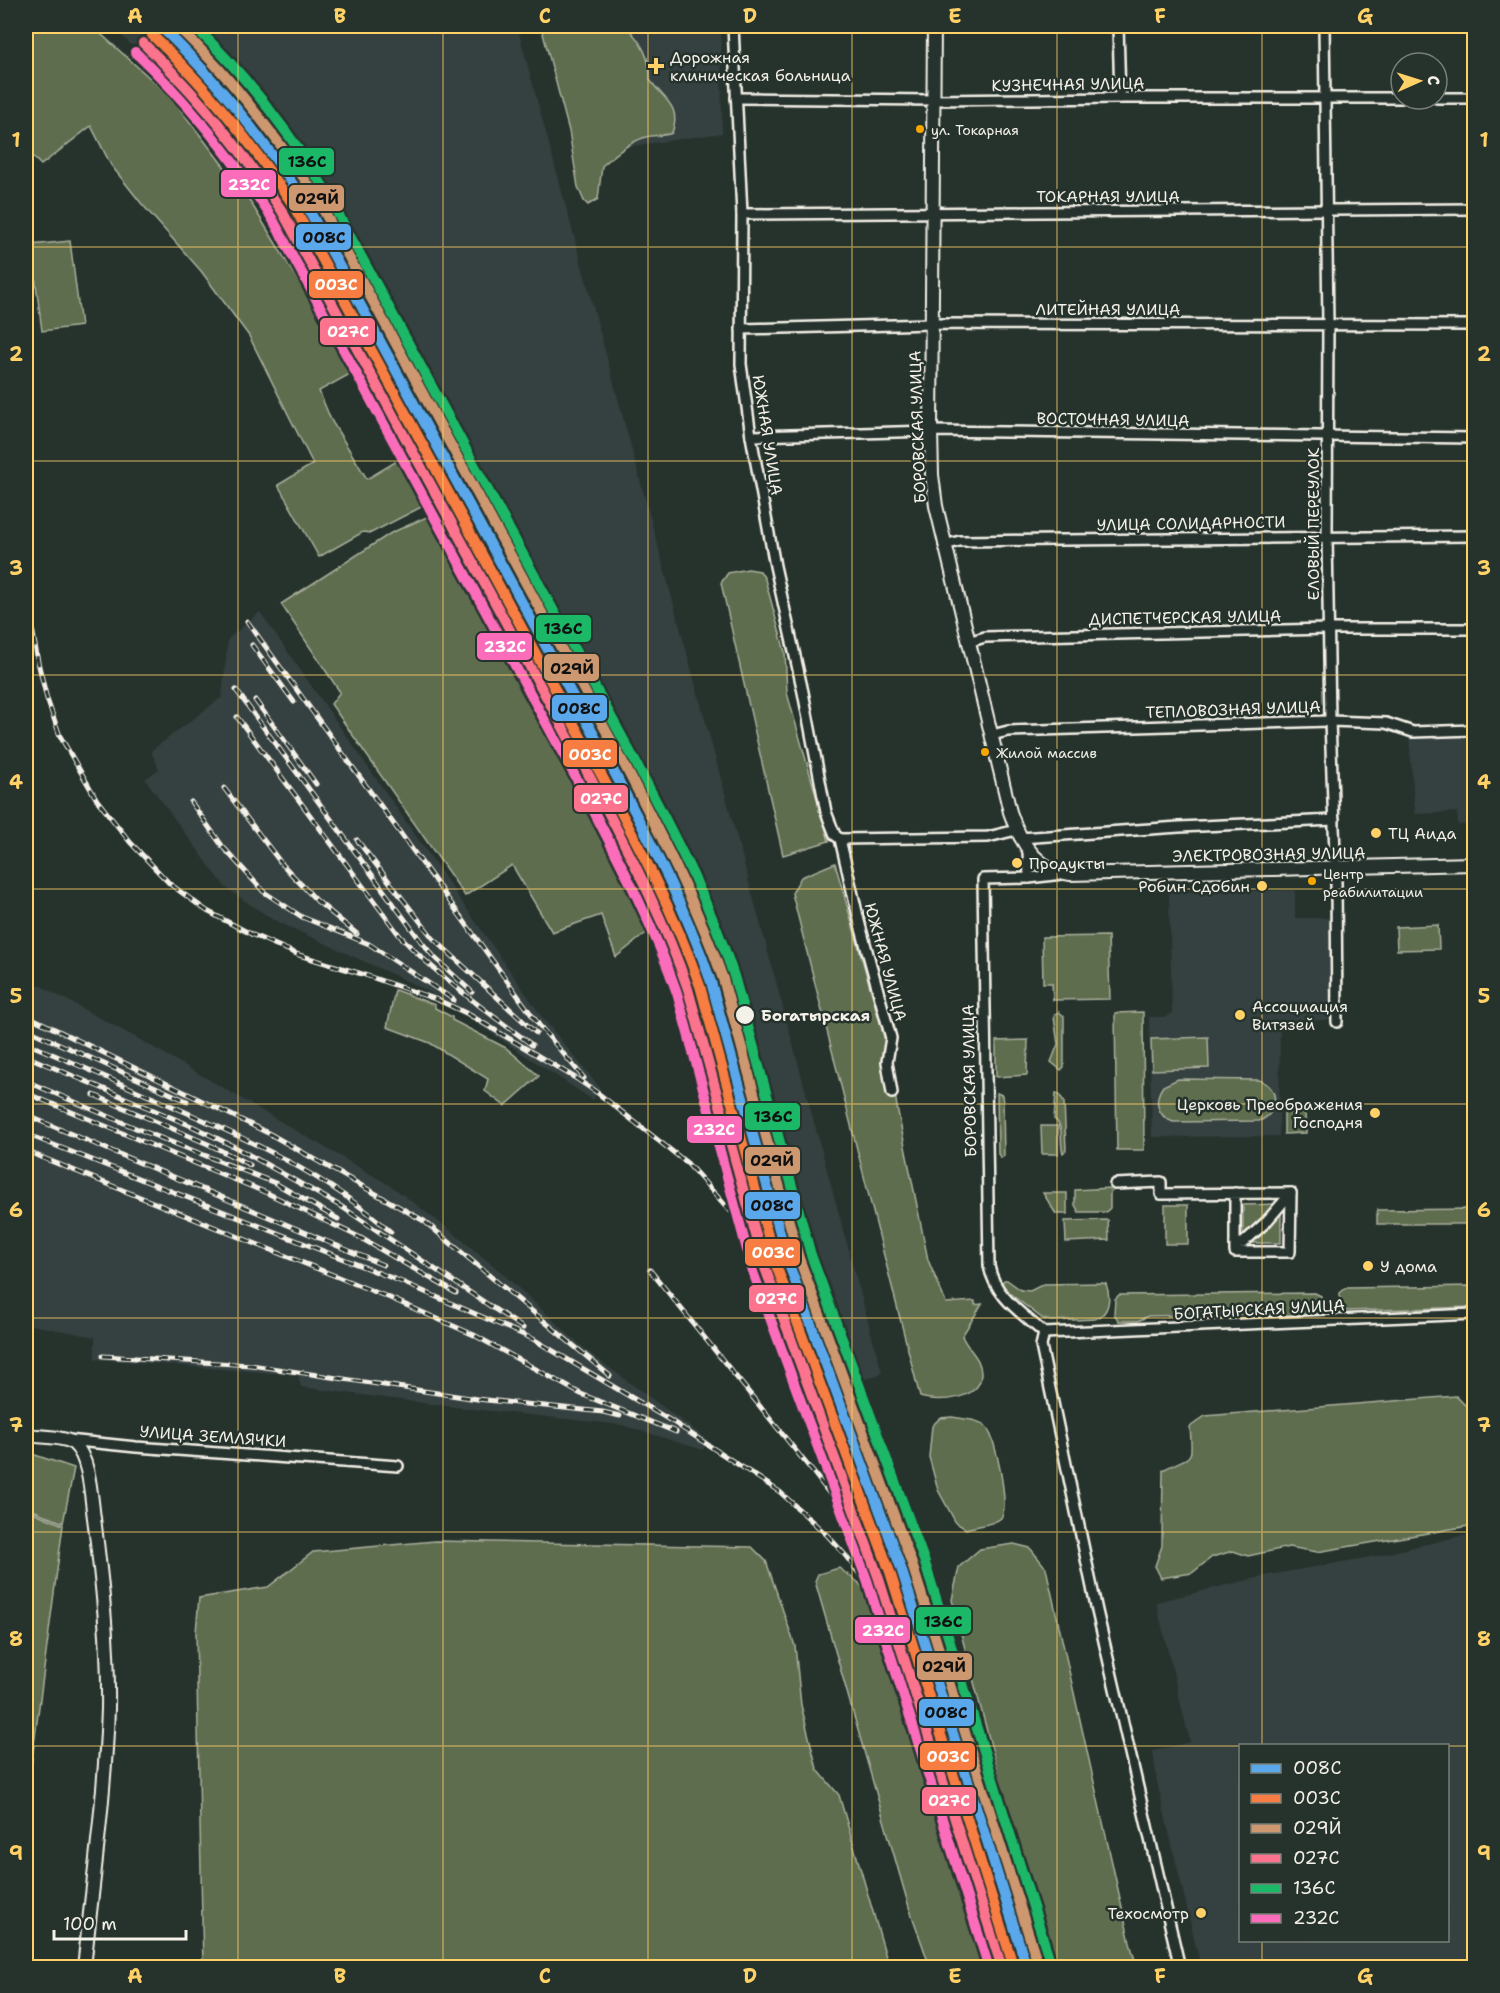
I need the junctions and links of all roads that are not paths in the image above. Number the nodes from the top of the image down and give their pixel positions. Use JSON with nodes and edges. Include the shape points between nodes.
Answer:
{"nodes":[{"id":1,"x":733,"y":26,"type":"edge"},
{"id":2,"x":934,"y":26,"type":"edge"},
{"id":3,"x":1118,"y":26,"type":"edge"},
{"id":4,"x":1324,"y":26,"type":"edge"},
{"id":5,"x":736,"y":98,"type":"junction"},
{"id":6,"x":1120,"y":98,"type":"junction"},
{"id":7,"x":1389,"y":98,"type":"edge"},
{"id":8,"x":1449,"y":98,"type":"edge"},
{"id":9,"x":1474,"y":98,"type":"edge"},
{"id":10,"x":1325,"y":99,"type":"junction"},
{"id":11,"x":933,"y":100,"type":"junction"},
{"id":12,"x":1474,"y":209,"type":"edge"},
{"id":13,"x":1326,"y":210,"type":"junction"},
{"id":14,"x":932,"y":212,"type":"junction"},
{"id":15,"x":742,"y":214,"type":"junction"},
{"id":16,"x":931,"y":324,"type":"junction"},
{"id":17,"x":1328,"y":324,"type":"junction"},
{"id":18,"x":1474,"y":325,"type":"edge"},
{"id":19,"x":741,"y":329,"type":"junction"},
{"id":20,"x":931,"y":432,"type":"junction"},
{"id":21,"x":751,"y":436,"type":"junction"},
{"id":22,"x":1328,"y":436,"type":"junction"},
{"id":23,"x":1474,"y":438,"type":"edge"},
{"id":24,"x":1327,"y":536,"type":"junction"},
{"id":25,"x":1474,"y":536,"type":"edge"},
{"id":26,"x":944,"y":545,"type":"junction"},
{"id":27,"x":1474,"y":628,"type":"edge"},
{"id":28,"x":1328,"y":629,"type":"junction"},
{"id":29,"x":968,"y":642,"type":"junction"},
{"id":30,"x":1330,"y":721,"type":"junction"},
{"id":31,"x":1474,"y":730,"type":"edge"},
{"id":32,"x":992,"y":735,"type":"junction"},
{"id":33,"x":1334,"y":820,"type":"junction"},
{"id":34,"x":1018,"y":834,"type":"junction"},
{"id":35,"x":840,"y":839,"type":"junction"},
{"id":36,"x":1028,"y":850,"type":"junction"},
{"id":37,"x":1474,"y":864,"type":"edge"},
{"id":38,"x":1335,"y":869,"type":"junction"},
{"id":39,"x":1065,"y":874,"type":"junction"},
{"id":40,"x":1029,"y":878,"type":"junction"},
{"id":41,"x":1337,"y":1022,"type":"dead end"},
{"id":42,"x":892,"y":1093,"type":"dead end"},
{"id":43,"x":1115,"y":1184,"type":"dead end"},
{"id":44,"x":1235,"y":1193,"type":"junction"},
{"id":45,"x":1291,"y":1193,"type":"junction"},
{"id":46,"x":1235,"y":1244,"type":"junction"},
{"id":47,"x":1474,"y":1314,"type":"edge"},
{"id":48,"x":1044,"y":1334,"type":"junction"},
{"id":49,"x":26,"y":1435,"type":"edge"},
{"id":50,"x":63,"y":1440,"type":"junction"},
{"id":51,"x":398,"y":1466,"type":"dead end"},
{"id":52,"x":84,"y":1968,"type":"edge"},
{"id":53,"x":1180,"y":1968,"type":"edge"}],
"edges":[{"from":1,"to":5,"type":"street","name":"ЮЖНАЯ УЛИЦА"},
{"from":2,"to":11,"type":"street","name":"БОРОВСКАЯ УЛИЦА"},
{"from":3,"to":6,"type":"street"},
{"from":4,"to":10,"type":"street","name":"ЕЛОВЫЙ ПЕРЕУЛОК"},
{"from":5,"to":11,"type":"street","name":"КУЗНЕЧНАЯ УЛИЦА"},
{"from":5,"to":15,"type":"street","name":"ЮЖНАЯ УЛИЦА"},
{"from":6,"to":10,"type":"street","name":"КУЗНЕЧНАЯ УЛИЦА"},
{"from":6,"to":11,"type":"street","name":"КУЗНЕЧНАЯ УЛИЦА"},
{"from":7,"to":10,"type":"street","name":"КУЗНЕЧНАЯ УЛИЦА"},
{"from":8,"to":9,"type":"street"},
{"from":10,"to":13,"type":"street","name":"ЕЛОВЫЙ ПЕРЕУЛОК"},
{"from":11,"to":14,"type":"street","name":"БОРОВСКАЯ УЛИЦА"},
{"from":12,"to":13,"type":"street","name":"ТОКАРНАЯ УЛИЦА"},
{"from":13,"to":14,"type":"street","name":"ТОКАРНАЯ УЛИЦА"},
{"from":13,"to":17,"type":"street","name":"ЕЛОВЫЙ ПЕРЕУЛОК"},
{"from":14,"to":15,"type":"street","name":"ТОКАРНАЯ УЛИЦА"},
{"from":14,"to":16,"type":"street","name":"БОРОВСКАЯ УЛИЦА"},
{"from":15,"to":19,"type":"street","name":"ЮЖНАЯ УЛИЦА"},
{"from":16,"to":17,"type":"street","name":"ЛИТЕЙНАЯ УЛИЦА"},
{"from":16,"to":19,"type":"street","name":"ЛИТЕЙНАЯ УЛИЦА"},
{"from":16,"to":20,"type":"street","name":"БОРОВСКАЯ УЛИЦА"},
{"from":17,"to":18,"type":"street","name":"ЛИТЕЙНАЯ УЛИЦА"},
{"from":17,"to":22,"type":"street","name":"ЕЛОВЫЙ ПЕРЕУЛОК"},
{"from":19,"to":21,"type":"street","name":"ЮЖНАЯ УЛИЦА","via":[[741,364]]},
{"from":20,"to":21,"type":"street","name":"ВОСТОЧНАЯ УЛИЦА"},
{"from":20,"to":22,"type":"street","name":"ВОСТОЧНАЯ УЛИЦА"},
{"from":20,"to":26,"type":"street","name":"БОРОВСКАЯ УЛИЦА","via":[[932,475]]},
{"from":21,"to":35,"type":"street","name":"ЮЖНАЯ УЛИЦА","via":[[826,812]]},
{"from":22,"to":23,"type":"street","name":"ВОСТОЧНАЯ УЛИЦА"},
{"from":22,"to":24,"type":"street","name":"ЕЛОВЫЙ ПЕРЕУЛОК"},
{"from":24,"to":25,"type":"street","name":"УЛИЦА СОЛИДАРНОСТИ"},
{"from":24,"to":26,"type":"street","name":"УЛИЦА СОЛИДАРНОСТИ","via":[[960,541]]},
{"from":24,"to":28,"type":"street","name":"ЕЛОВЫЙ ПЕРЕУЛОК"},
{"from":26,"to":29,"type":"street","name":"БОРОВСКАЯ УЛИЦА"},
{"from":27,"to":28,"type":"street","name":"ДИСПЕТЧЕРСКАЯ УЛИЦА"},
{"from":28,"to":29,"type":"street","name":"ДИСПЕТЧЕРСКАЯ УЛИЦА","via":[[985,637]]},
{"from":28,"to":30,"type":"street","name":"ЕЛОВЫЙ ПЕРЕУЛОК"},
{"from":29,"to":32,"type":"street","name":"БОРОВСКАЯ УЛИЦА"},
{"from":30,"to":31,"type":"street","name":"ТЕПЛОВОЗНАЯ УЛИЦА","via":[[1386,723],[1413,732]]},
{"from":30,"to":32,"type":"street","name":"ТЕПЛОВОЗНАЯ УЛИЦА","via":[[1008,731]]},
{"from":30,"to":33,"type":"street","name":"ЕЛОВЫЙ ПЕРЕУЛОК"},
{"from":32,"to":34,"type":"street","name":"БОРОВСКАЯ УЛИЦА"},
{"from":33,"to":34,"type":"street"},
{"from":33,"to":38,"type":"street","name":"ЕЛОВЫЙ ПЕРЕУЛОК"},
{"from":34,"to":35,"type":"street"},
{"from":34,"to":36,"type":"street","name":"БОРОВСКАЯ УЛИЦА"},
{"from":35,"to":42,"type":"street","name":"ЮЖНАЯ УЛИЦА","via":[[891,1038],[887,1062]]},
{"from":36,"to":39,"type":"street","name":"БОРОВСКАЯ УЛИЦА"},
{"from":36,"to":40,"type":"street"},
{"from":37,"to":38,"type":"street","name":"ЭЛЕКТРОВОЗНАЯ УЛИЦА"},
{"from":38,"to":39,"type":"street","name":"ЭЛЕКТРОВОЗНАЯ УЛИЦА"},
{"from":38,"to":41,"type":"street","name":"ЕЛОВЫЙ ПЕРЕУЛОК"},
{"from":39,"to":40,"type":"street"},
{"from":40,"to":48,"type":"street","name":"БОРОВСКАЯ УЛИЦА","via":[[983,879],[988,1266],[999,1293]]},
{"from":43,"to":44,"type":"street","via":[[1161,1182],[1161,1194]]},
{"from":44,"to":45,"type":"street"},
{"from":44,"to":46,"type":"street"},
{"from":45,"to":46,"type":"street","via":[[1244,1243]]},
{"from":45,"to":46,"type":"street","via":[[1290,1252],[1235,1252]]},
{"from":47,"to":48,"type":"street","name":"БОГАТЫРСКАЯ УЛИЦА"},
{"from":48,"to":53,"type":"street","via":[[1041,1346],[1063,1454]]},
{"from":49,"to":50,"type":"street","name":"УЛИЦА ЗЕМЛЯЧКИ"},
{"from":50,"to":51,"type":"street","name":"УЛИЦА ЗЕМЛЯЧКИ"},
{"from":50,"to":52,"type":"street","via":[[80,1451],[88,1478],[100,1562],[107,1657],[106,1749]]}]}
